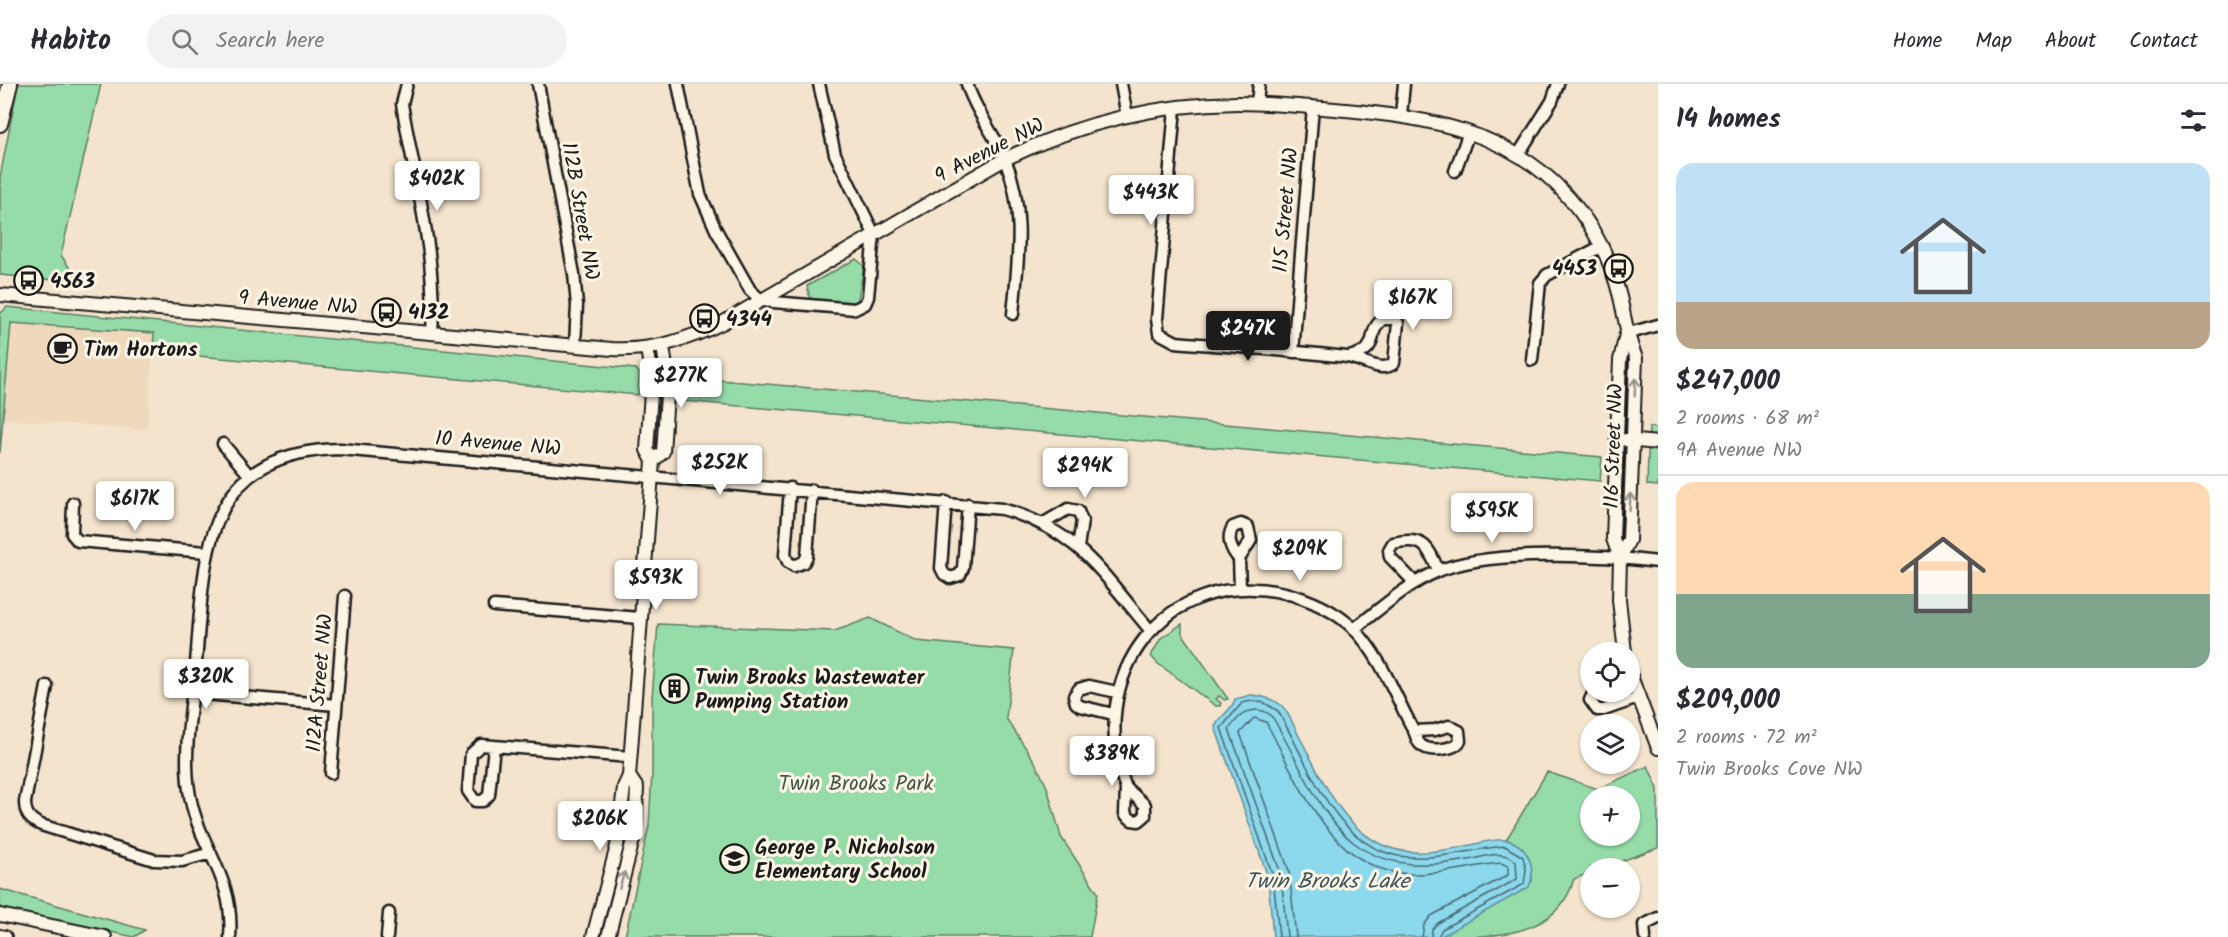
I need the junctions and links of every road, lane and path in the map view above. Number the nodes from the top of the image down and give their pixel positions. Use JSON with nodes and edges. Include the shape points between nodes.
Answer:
{"nodes":[{"id":1,"x":10,"y":84,"type":"edge"},
{"id":2,"x":538,"y":84,"type":"edge"},
{"id":3,"x":678,"y":84,"type":"edge"},
{"id":4,"x":819,"y":84,"type":"edge"},
{"id":5,"x":968,"y":84,"type":"edge"},
{"id":6,"x":1120,"y":84,"type":"edge"},
{"id":7,"x":1258,"y":84,"type":"edge"},
{"id":8,"x":1404,"y":84,"type":"edge"},
{"id":9,"x":1558,"y":84,"type":"edge"},
{"id":10,"x":406,"y":86,"type":"edge"},
{"id":11,"x":1257,"y":103,"type":"junction"},
{"id":12,"x":1313,"y":107,"type":"junction"},
{"id":13,"x":1175,"y":108,"type":"junction"},
{"id":14,"x":1127,"y":116,"type":"junction"},
{"id":15,"x":1401,"y":116,"type":"junction"},
{"id":16,"x":0,"y":124,"type":"edge"},
{"id":17,"x":1469,"y":132,"type":"junction"},
{"id":18,"x":1518,"y":155,"type":"junction"},
{"id":19,"x":1005,"y":159,"type":"junction"},
{"id":20,"x":1455,"y":171,"type":"dead end"},
{"id":21,"x":874,"y":234,"type":"junction"},
{"id":22,"x":1602,"y":246,"type":"junction"},
{"id":23,"x":0,"y":295,"type":"edge"},
{"id":24,"x":762,"y":301,"type":"junction"},
{"id":25,"x":1013,"y":314,"type":"dead end"},
{"id":26,"x":1658,"y":325,"type":"edge"},
{"id":27,"x":432,"y":333,"type":"junction"},
{"id":28,"x":1626,"y":334,"type":"junction"},
{"id":29,"x":575,"y":345,"type":"junction"},
{"id":30,"x":663,"y":346,"type":"junction"},
{"id":31,"x":647,"y":349,"type":"junction"},
{"id":32,"x":1293,"y":352,"type":"junction"},
{"id":33,"x":1349,"y":357,"type":"junction"},
{"id":34,"x":1532,"y":360,"type":"dead end"},
{"id":35,"x":1616,"y":440,"type":"junction"},
{"id":36,"x":1633,"y":441,"type":"junction"},
{"id":37,"x":1658,"y":443,"type":"edge"},
{"id":38,"x":224,"y":444,"type":"dead end"},
{"id":39,"x":653,"y":461,"type":"junction"},
{"id":40,"x":250,"y":476,"type":"junction"},
{"id":41,"x":652,"y":476,"type":"junction"},
{"id":42,"x":790,"y":488,"type":"junction"},
{"id":43,"x":812,"y":490,"type":"junction"},
{"id":44,"x":946,"y":502,"type":"junction"},
{"id":45,"x":73,"y":504,"type":"dead end"},
{"id":46,"x":968,"y":504,"type":"junction"},
{"id":47,"x":1044,"y":523,"type":"junction"},
{"id":48,"x":1078,"y":547,"type":"junction"},
{"id":49,"x":206,"y":552,"type":"junction"},
{"id":50,"x":1620,"y":558,"type":"junction"},
{"id":51,"x":1239,"y":559,"type":"dead end"},
{"id":52,"x":1658,"y":562,"type":"edge"},
{"id":53,"x":1438,"y":570,"type":"junction"},
{"id":54,"x":1415,"y":582,"type":"junction"},
{"id":55,"x":1240,"y":588,"type":"junction"},
{"id":56,"x":345,"y":596,"type":"dead end"},
{"id":57,"x":494,"y":606,"type":"dead end"},
{"id":58,"x":640,"y":618,"type":"junction"},
{"id":59,"x":1354,"y":629,"type":"junction"},
{"id":60,"x":1151,"y":631,"type":"junction"},
{"id":61,"x":1624,"y":642,"type":"edge"},
{"id":62,"x":47,"y":686,"type":"dead end"},
{"id":63,"x":1117,"y":692,"type":"junction"},
{"id":64,"x":193,"y":693,"type":"junction"},
{"id":65,"x":1591,"y":702,"type":"edge"},
{"id":66,"x":1627,"y":702,"type":"edge"},
{"id":67,"x":1640,"y":702,"type":"edge"},
{"id":68,"x":336,"y":705,"type":"junction"},
{"id":69,"x":1113,"y":714,"type":"junction"},
{"id":70,"x":1414,"y":731,"type":"dead end"},
{"id":71,"x":494,"y":746,"type":"junction"},
{"id":72,"x":1658,"y":748,"type":"edge"},
{"id":73,"x":630,"y":758,"type":"junction"},
{"id":74,"x":331,"y":773,"type":"dead end"},
{"id":75,"x":629,"y":776,"type":"junction"},
{"id":76,"x":1126,"y":788,"type":"dead end"},
{"id":77,"x":211,"y":853,"type":"junction"},
{"id":78,"x":389,"y":913,"type":"dead end"},
{"id":79,"x":0,"y":915,"type":"edge"},
{"id":80,"x":1658,"y":918,"type":"edge"},
{"id":81,"x":0,"y":936,"type":"edge"},
{"id":82,"x":4,"y":937,"type":"edge"},
{"id":83,"x":105,"y":937,"type":"edge"},
{"id":84,"x":230,"y":937,"type":"edge"},
{"id":85,"x":387,"y":937,"type":"edge"},
{"id":86,"x":593,"y":937,"type":"edge"},
{"id":87,"x":609,"y":937,"type":"edge"},
{"id":88,"x":1645,"y":937,"type":"edge"}],
"edges":[{"from":1,"to":16,"type":"main road"},
{"from":2,"to":29,"type":"street","name":"112B Street NW","via":[[574,274]]},
{"from":3,"to":24,"type":"street","via":[[700,194],[745,281]]},
{"from":4,"to":21,"type":"street","via":[[836,154]]},
{"from":5,"to":19,"type":"street"},
{"from":6,"to":14,"type":"street"},
{"from":7,"to":11,"type":"street"},
{"from":8,"to":15,"type":"street"},
{"from":9,"to":18,"type":"street","via":[[1552,101]]},
{"from":10,"to":27,"type":"street","via":[[402,104],[433,271]]},
{"from":11,"to":12,"type":"street","name":"9 Avenue NW"},
{"from":11,"to":13,"type":"street","name":"9 Avenue NW"},
{"from":12,"to":15,"type":"street","name":"9 Avenue NW"},
{"from":12,"to":32,"type":"street","name":"115 Street NW"},
{"from":13,"to":14,"type":"street","name":"9 Avenue NW"},
{"from":13,"to":32,"type":"street","via":[[1157,319],[1161,335],[1176,342]]},
{"from":14,"to":19,"type":"street","name":"9 Avenue NW","via":[[1067,133]]},
{"from":15,"to":17,"type":"street","name":"9 Avenue NW"},
{"from":17,"to":18,"type":"street","name":"9 Avenue NW"},
{"from":17,"to":20,"type":"street"},
{"from":18,"to":22,"type":"street","name":"9 Avenue NW","via":[[1568,196]]},
{"from":19,"to":21,"type":"street","name":"9 Avenue NW"},
{"from":19,"to":25,"type":"street","via":[[1020,220]]},
{"from":21,"to":24,"type":"street","name":"9 Avenue NW"},
{"from":21,"to":24,"type":"street","via":[[868,297],[860,308]]},
{"from":22,"to":28,"type":"street","name":"116 Street NW","via":[[1617,286]]},
{"from":22,"to":34,"type":"street","via":[[1547,275],[1540,283]]},
{"from":23,"to":27,"type":"street","name":"9 Avenue NW"},
{"from":24,"to":30,"type":"street","name":"9 Avenue NW","via":[[707,330]]},
{"from":26,"to":28,"type":"street"},
{"from":27,"to":29,"type":"street","name":"9 Avenue NW"},
{"from":28,"to":35,"type":"street","name":"116 Street NW","via":[[1620,360]]},
{"from":36,"to":28,"type":"street","name":"116 Street NW","one_way":true,"via":[[1636,358]]},
{"from":29,"to":31,"type":"street","name":"9 Avenue NW"},
{"from":30,"to":31,"type":"street","name":"9 Avenue NW"},
{"from":30,"to":39,"type":"street","via":[[668,381],[663,452]]},
{"from":31,"to":39,"type":"street","via":[[652,378],[647,450]]},
{"from":32,"to":33,"type":"street"},
{"from":33,"to":33,"type":"street","via":[[1389,368],[1397,354],[1398,322],[1383,318],[1375,328],[1369,348]]},
{"from":35,"to":36,"type":"street"},
{"from":35,"to":50,"type":"street","name":"116 Street NW","via":[[1613,539]]},
{"from":36,"to":37,"type":"street"},
{"from":50,"to":36,"type":"street","name":"116 Street NW","one_way":true,"via":[[1629,540]]},
{"from":38,"to":40,"type":"street"},
{"from":39,"to":41,"type":"street"},
{"from":40,"to":41,"type":"street","name":"10 Avenue NW","via":[[268,464],[298,453],[340,449]]},
{"from":40,"to":49,"type":"street","via":[[220,516]]},
{"from":41,"to":42,"type":"street","name":"10 Avenue NW"},
{"from":41,"to":58,"type":"street"},
{"from":42,"to":43,"type":"street","name":"10 Avenue NW"},
{"from":42,"to":43,"type":"street","via":[[785,555],[794,566],[807,556]]},
{"from":43,"to":44,"type":"street","name":"10 Avenue NW"},
{"from":44,"to":46,"type":"street","name":"10 Avenue NW"},
{"from":44,"to":46,"type":"street","via":[[941,568],[950,578],[960,575],[963,568]]},
{"from":45,"to":49,"type":"street","via":[[72,534],[78,540]]},
{"from":46,"to":47,"type":"street","name":"10 Avenue NW","via":[[1002,509]]},
{"from":47,"to":48,"type":"street","name":"10 Avenue NW"},
{"from":47,"to":48,"type":"street","via":[[1068,509],[1078,511],[1082,521]]},
{"from":48,"to":60,"type":"street","name":"10 Avenue NW"},
{"from":49,"to":64,"type":"street"},
{"from":50,"to":52,"type":"street"},
{"from":50,"to":53,"type":"street","via":[[1504,558]]},
{"from":50,"to":61,"type":"street","name":"116 Street NW"},
{"from":51,"to":55,"type":"street"},
{"from":53,"to":54,"type":"street"},
{"from":53,"to":54,"type":"street","via":[[1429,548],[1422,543],[1393,543],[1390,557]]},
{"from":54,"to":59,"type":"street"},
{"from":55,"to":59,"type":"street","via":[[1303,598]]},
{"from":55,"to":60,"type":"street","via":[[1187,604]]},
{"from":56,"to":68,"type":"street","name":"112A Street NW"},
{"from":57,"to":58,"type":"street"},
{"from":58,"to":73,"type":"street"},
{"from":59,"to":70,"type":"street","via":[[1373,655]]},
{"from":60,"to":63,"type":"street","via":[[1130,659]]},
{"from":62,"to":77,"type":"street","via":[[25,802],[29,817],[41,825],[154,860],[182,861]]},
{"from":63,"to":69,"type":"street"},
{"from":63,"to":69,"type":"street","via":[[1089,687],[1079,689],[1074,696],[1080,706]]},
{"from":64,"to":68,"type":"street"},
{"from":64,"to":77,"type":"street","via":[[188,783],[194,816]]},
{"from":65,"to":66,"type":"street","via":[[1597,710]]},
{"from":67,"to":72,"type":"street"},
{"from":68,"to":74,"type":"street","name":"112A Street NW"},
{"from":69,"to":76,"type":"street","via":[[1116,756]]},
{"from":71,"to":71,"type":"street","via":[[481,745],[471,754],[468,791],[475,801],[483,801],[489,795]]},
{"from":71,"to":73,"type":"street"},
{"from":73,"to":75,"type":"street"},
{"from":75,"to":86,"type":"street","via":[[624,787],[617,846]]},
{"from":87,"to":75,"type":"street","one_way":true,"via":[[635,832],[637,788]]},
{"from":77,"to":84,"type":"street","via":[[229,898]]},
{"from":78,"to":85,"type":"street"},
{"from":79,"to":83,"type":"street"},
{"from":80,"to":88,"type":"street","via":[[1644,925]]},
{"from":81,"to":82,"type":"street"}]}
